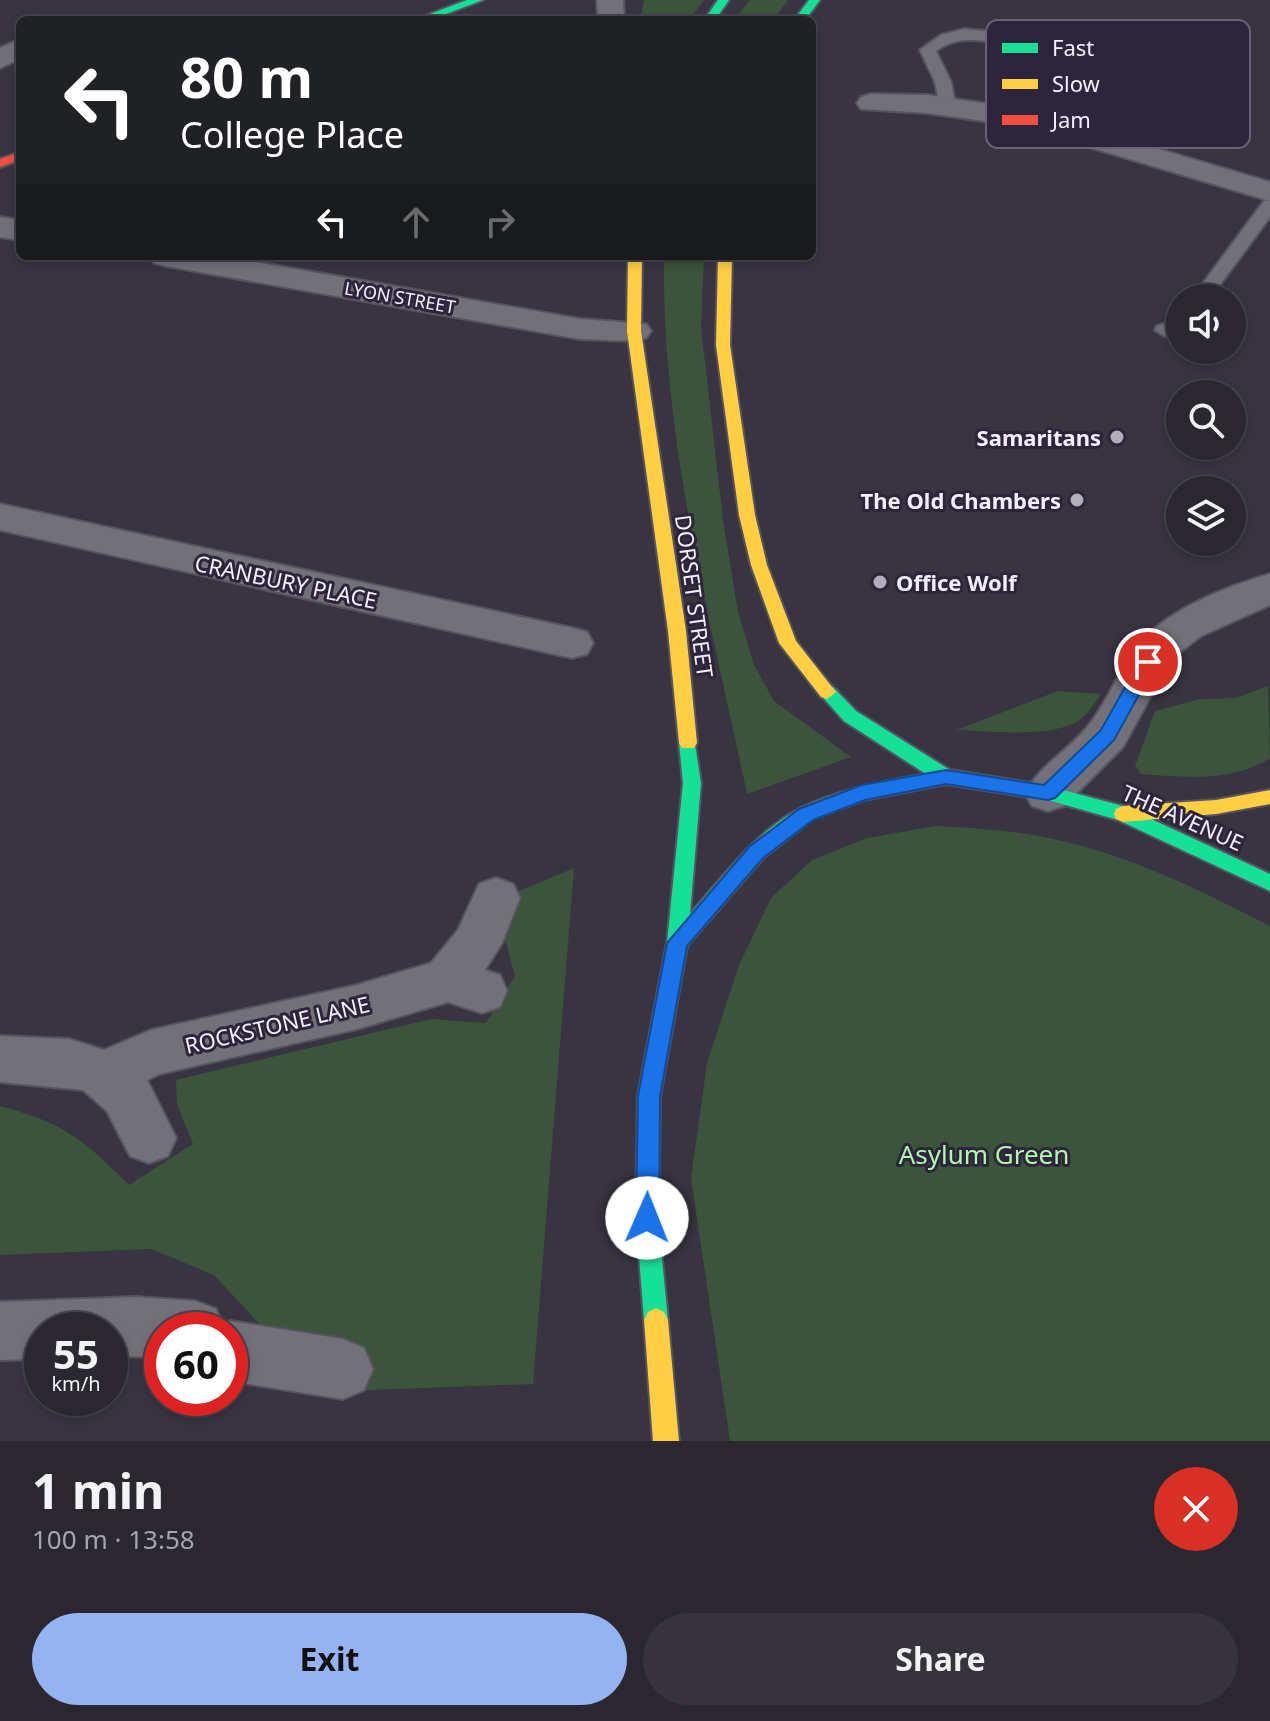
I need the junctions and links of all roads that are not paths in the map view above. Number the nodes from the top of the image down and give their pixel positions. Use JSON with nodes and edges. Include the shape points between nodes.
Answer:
{"nodes":[{"id":1,"x":478,"y":0,"type":"edge"},
{"id":2,"x":815,"y":0,"type":"edge"},
{"id":3,"x":431,"y":16,"type":"edge"},
{"id":4,"x":802,"y":16,"type":"edge"},
{"id":5,"x":986,"y":35,"type":"edge"},
{"id":6,"x":871,"y":103,"type":"dead end"},
{"id":7,"x":948,"y":107,"type":"junction"},
{"id":8,"x":986,"y":113,"type":"edge"},
{"id":9,"x":1123,"y":148,"type":"edge"},
{"id":10,"x":1270,"y":192,"type":"edge"},
{"id":11,"x":1270,"y":205,"type":"edge"},
{"id":12,"x":189,"y":260,"type":"edge"},
{"id":13,"x":635,"y":260,"type":"edge"},
{"id":14,"x":725,"y":260,"type":"edge"},
{"id":15,"x":1211,"y":284,"type":"edge"},
{"id":16,"x":634,"y":331,"type":"junction"},
{"id":17,"x":0,"y":517,"type":"edge"},
{"id":18,"x":1270,"y":588,"type":"edge"},
{"id":19,"x":572,"y":643,"type":"dead end"},
{"id":20,"x":946,"y":777,"type":"junction"},
{"id":21,"x":1048,"y":793,"type":"junction"},
{"id":22,"x":1270,"y":797,"type":"edge"},
{"id":23,"x":1123,"y":814,"type":"junction"},
{"id":24,"x":1270,"y":883,"type":"edge"},
{"id":25,"x":496,"y":898,"type":"dead end"},
{"id":26,"x":677,"y":943,"type":"junction"},
{"id":27,"x":0,"y":1059,"type":"edge"},
{"id":28,"x":107,"y":1074,"type":"junction"},
{"id":29,"x":149,"y":1138,"type":"dead end"},
{"id":30,"x":144,"y":1327,"type":"edge"},
{"id":31,"x":0,"y":1331,"type":"edge"},
{"id":32,"x":248,"y":1354,"type":"edge"},
{"id":33,"x":343,"y":1369,"type":"dead end"},
{"id":34,"x":666,"y":1441,"type":"edge"}],
"edges":[{"from":1,"to":3,"type":"main road"},
{"from":2,"to":4,"type":"main road"},
{"from":5,"to":7,"type":"lane","via":[[958,32],[928,50]]},
{"from":6,"to":7,"type":"street"},
{"from":7,"to":8,"type":"street"},
{"from":9,"to":10,"type":"street"},
{"from":11,"to":15,"type":"lane"},
{"from":12,"to":16,"type":"street","name":"LYON STREET","via":[[580,329]]},
{"from":13,"to":16,"type":"main road","name":"DORSET STREET"},
{"from":14,"to":20,"type":"main road","via":[[723,345],[747,515],[788,643],[850,716]]},
{"from":16,"to":26,"type":"main road","name":"DORSET STREET","via":[[677,631],[692,783]]},
{"from":17,"to":19,"type":"street","name":"CRANBURY PLACE"},
{"from":18,"to":21,"type":"street","via":[[1186,625],[1164,642],[1107,735]]},
{"from":20,"to":21,"type":"main road","name":"THE AVENUE"},
{"from":20,"to":26,"type":"main road","name":"THE AVENUE","via":[[862,793],[806,814],[756,852]]},
{"from":21,"to":23,"type":"main road","name":"THE AVENUE"},
{"from":22,"to":23,"type":"main road"},
{"from":23,"to":24,"type":"main road","name":"THE AVENUE"},
{"from":25,"to":28,"type":"street","name":"ROCKSTONE LANE","via":[[465,986],[151,1053]]},
{"from":26,"to":34,"type":"main road","via":[[649,1111],[647,1218]]},
{"from":27,"to":28,"type":"street","via":[[76,1064]]},
{"from":28,"to":29,"type":"street","via":[[126,1095]]},
{"from":30,"to":31,"type":"street"},
{"from":32,"to":33,"type":"street"}]}
